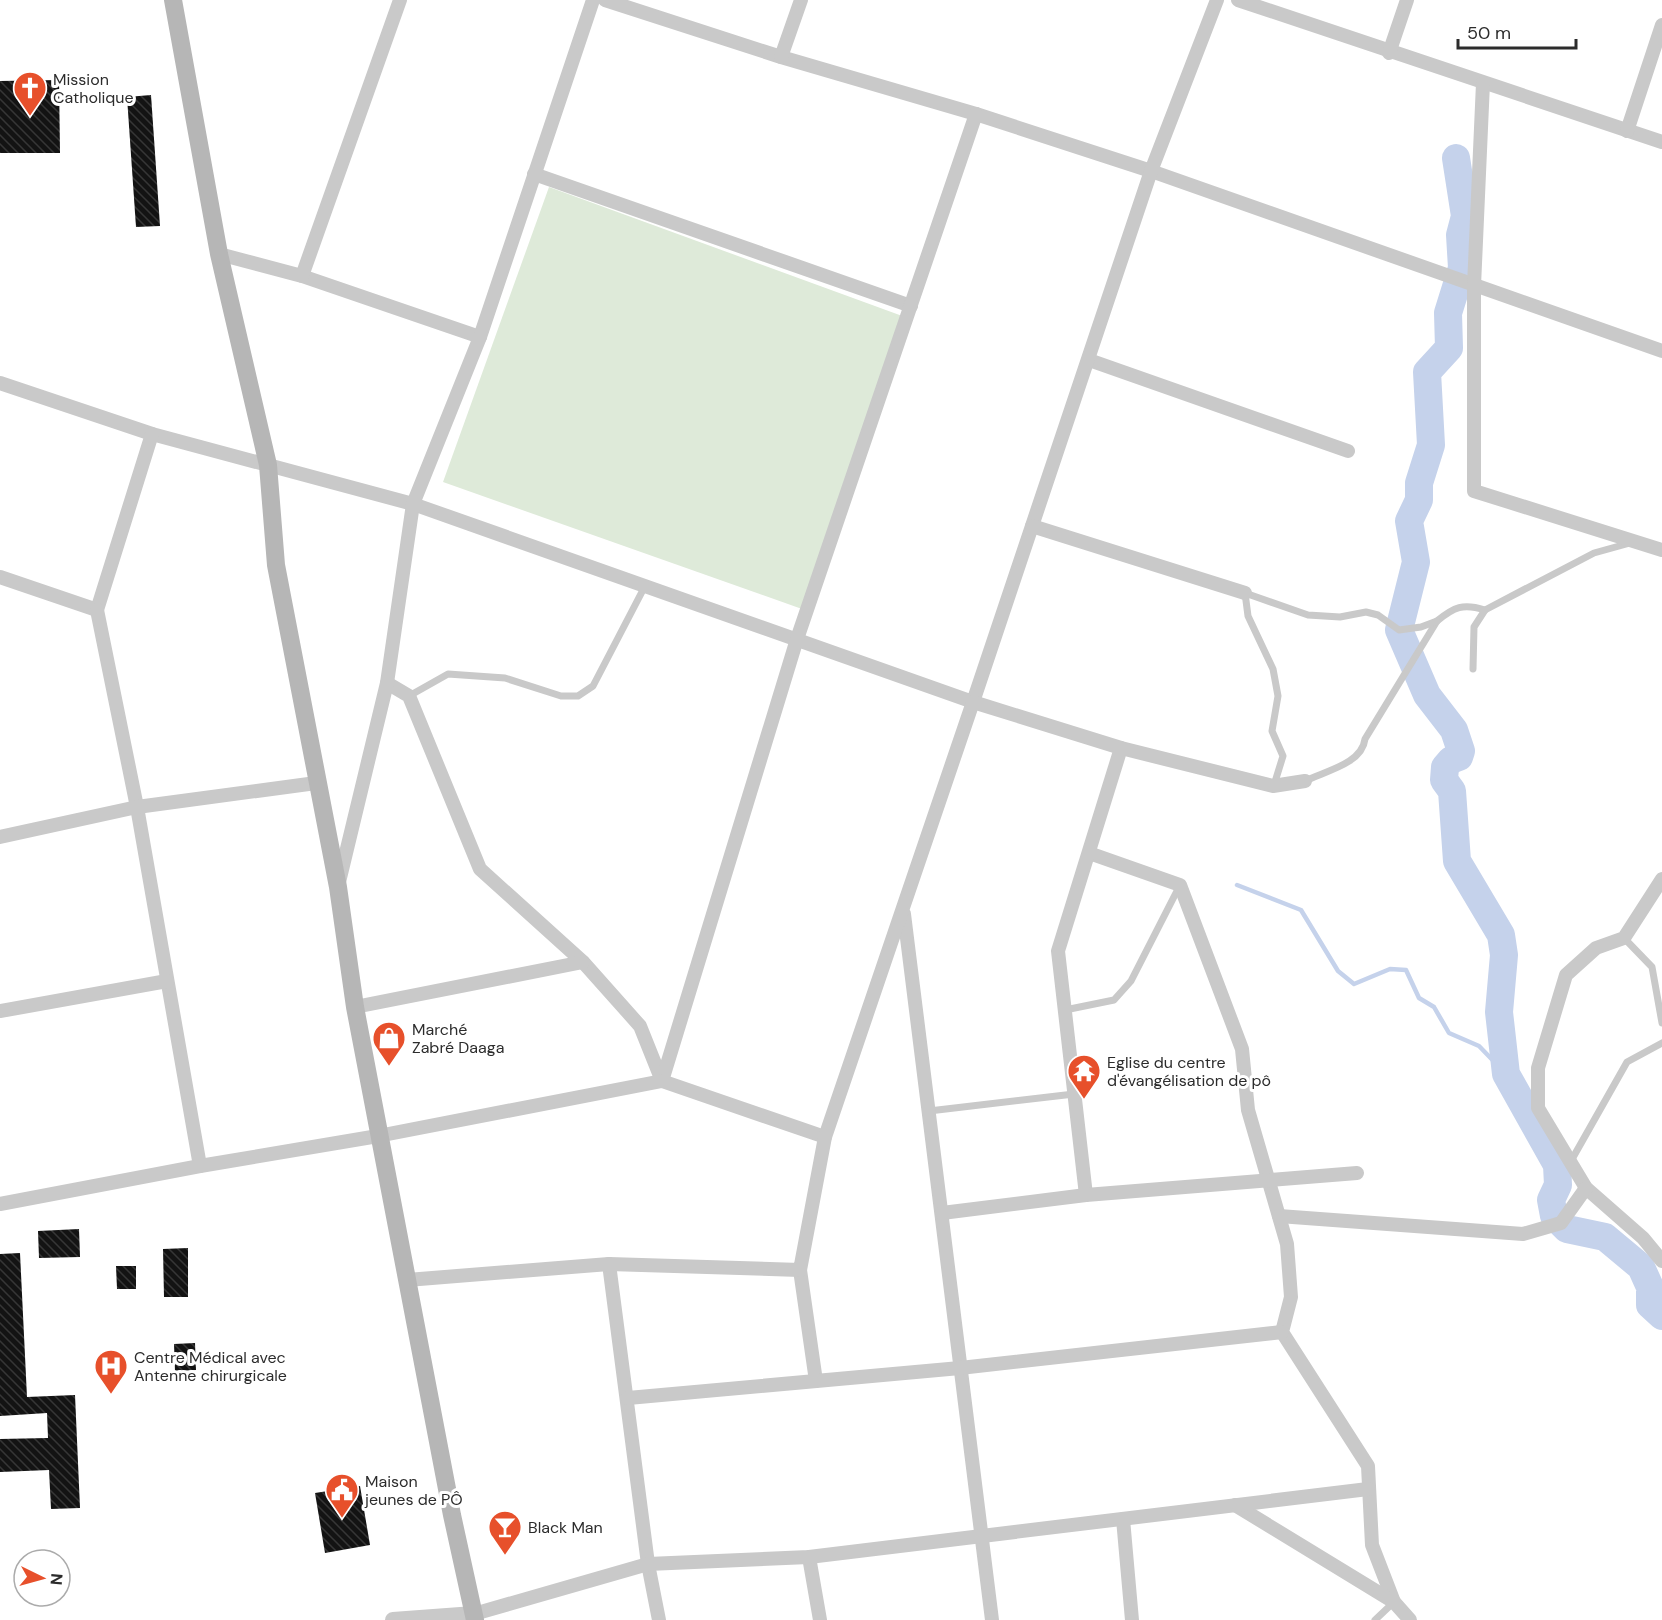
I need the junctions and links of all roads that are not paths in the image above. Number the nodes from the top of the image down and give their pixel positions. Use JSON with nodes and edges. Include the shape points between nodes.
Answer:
{"nodes":[{"id":1,"x":173,"y":0,"type":"edge"},
{"id":2,"x":400,"y":0,"type":"edge"},
{"id":3,"x":592,"y":0,"type":"edge"},
{"id":4,"x":605,"y":0,"type":"edge"},
{"id":5,"x":801,"y":0,"type":"edge"},
{"id":6,"x":1217,"y":0,"type":"edge"},
{"id":7,"x":1238,"y":0,"type":"edge"},
{"id":8,"x":1407,"y":0,"type":"edge"},
{"id":9,"x":1662,"y":25,"type":"edge"},
{"id":10,"x":1389,"y":52,"type":"junction"},
{"id":11,"x":781,"y":57,"type":"junction"},
{"id":12,"x":1483,"y":83,"type":"junction"},
{"id":13,"x":976,"y":114,"type":"junction"},
{"id":14,"x":1627,"y":131,"type":"junction"},
{"id":15,"x":1662,"y":142,"type":"edge"},
{"id":16,"x":1151,"y":171,"type":"junction"},
{"id":17,"x":534,"y":174,"type":"junction"},
{"id":18,"x":219,"y":254,"type":"junction"},
{"id":19,"x":302,"y":276,"type":"junction"},
{"id":20,"x":1463,"y":282,"type":"junction"},
{"id":21,"x":911,"y":306,"type":"junction"},
{"id":22,"x":480,"y":337,"type":"junction"},
{"id":23,"x":1662,"y":351,"type":"edge"},
{"id":24,"x":1089,"y":360,"type":"junction"},
{"id":25,"x":0,"y":383,"type":"edge"},
{"id":26,"x":152,"y":434,"type":"junction"},
{"id":27,"x":1348,"y":451,"type":"dead end"},
{"id":28,"x":268,"y":465,"type":"junction"},
{"id":29,"x":413,"y":504,"type":"junction"},
{"id":30,"x":1032,"y":526,"type":"junction"},
{"id":31,"x":1635,"y":542,"type":"junction"},
{"id":32,"x":1662,"y":550,"type":"edge"},
{"id":33,"x":0,"y":577,"type":"edge"},
{"id":34,"x":645,"y":586,"type":"junction"},
{"id":35,"x":1245,"y":593,"type":"junction"},
{"id":36,"x":97,"y":610,"type":"junction"},
{"id":37,"x":1485,"y":610,"type":"junction"},
{"id":38,"x":1437,"y":621,"type":"junction"},
{"id":39,"x":797,"y":639,"type":"junction"},
{"id":40,"x":1473,"y":669,"type":"dead end"},
{"id":41,"x":387,"y":683,"type":"junction"},
{"id":42,"x":409,"y":696,"type":"junction"},
{"id":43,"x":973,"y":702,"type":"junction"},
{"id":44,"x":1121,"y":748,"type":"junction"},
{"id":45,"x":1305,"y":781,"type":"joint"},
{"id":46,"x":316,"y":783,"type":"junction"},
{"id":47,"x":1273,"y":786,"type":"junction"},
{"id":48,"x":137,"y":807,"type":"junction"},
{"id":49,"x":0,"y":837,"type":"edge"},
{"id":50,"x":1089,"y":853,"type":"junction"},
{"id":51,"x":1662,"y":879,"type":"edge"},
{"id":52,"x":1180,"y":885,"type":"junction"},
{"id":53,"x":338,"y":887,"type":"junction"},
{"id":54,"x":903,"y":909,"type":"junction"},
{"id":55,"x":1624,"y":938,"type":"junction"},
{"id":56,"x":583,"y":962,"type":"junction"},
{"id":57,"x":167,"y":981,"type":"junction"},
{"id":58,"x":355,"y":1006,"type":"junction"},
{"id":59,"x":1065,"y":1010,"type":"junction"},
{"id":60,"x":0,"y":1011,"type":"edge"},
{"id":61,"x":1662,"y":1023,"type":"edge"},
{"id":62,"x":1662,"y":1043,"type":"edge"},
{"id":63,"x":662,"y":1081,"type":"junction"},
{"id":64,"x":1074,"y":1094,"type":"junction"},
{"id":65,"x":929,"y":1111,"type":"junction"},
{"id":66,"x":378,"y":1136,"type":"junction"},
{"id":67,"x":825,"y":1137,"type":"junction"},
{"id":68,"x":1570,"y":1164,"type":"junction"},
{"id":69,"x":200,"y":1166,"type":"junction"},
{"id":70,"x":1357,"y":1173,"type":"dead end"},
{"id":71,"x":1269,"y":1180,"type":"junction"},
{"id":72,"x":1586,"y":1188,"type":"junction"},
{"id":73,"x":1086,"y":1195,"type":"junction"},
{"id":74,"x":0,"y":1204,"type":"edge"},
{"id":75,"x":942,"y":1214,"type":"junction"},
{"id":76,"x":1279,"y":1216,"type":"junction"},
{"id":77,"x":1662,"y":1261,"type":"edge"},
{"id":78,"x":609,"y":1264,"type":"junction"},
{"id":79,"x":800,"y":1270,"type":"junction"},
{"id":80,"x":407,"y":1280,"type":"junction"},
{"id":81,"x":1281,"y":1332,"type":"junction"},
{"id":82,"x":960,"y":1368,"type":"junction"},
{"id":83,"x":816,"y":1381,"type":"junction"},
{"id":84,"x":628,"y":1398,"type":"junction"},
{"id":85,"x":1368,"y":1489,"type":"junction"},
{"id":86,"x":1235,"y":1505,"type":"junction"},
{"id":87,"x":1123,"y":1519,"type":"junction"},
{"id":88,"x":981,"y":1536,"type":"junction"},
{"id":89,"x":809,"y":1557,"type":"junction"},
{"id":90,"x":648,"y":1564,"type":"junction"},
{"id":91,"x":1394,"y":1602,"type":"junction"},
{"id":92,"x":474,"y":1617,"type":"edge"},
{"id":93,"x":393,"y":1620,"type":"edge"},
{"id":94,"x":659,"y":1620,"type":"edge"},
{"id":95,"x":820,"y":1620,"type":"edge"},
{"id":96,"x":992,"y":1620,"type":"edge"},
{"id":97,"x":1132,"y":1620,"type":"edge"},
{"id":98,"x":1375,"y":1620,"type":"edge"},
{"id":99,"x":1410,"y":1620,"type":"edge"}],
"edges":[{"from":1,"to":18,"type":"main road"},
{"from":2,"to":19,"type":"street"},
{"from":3,"to":17,"type":"street"},
{"from":4,"to":11,"type":"street"},
{"from":5,"to":11,"type":"street"},
{"from":6,"to":16,"type":"street"},
{"from":7,"to":10,"type":"street"},
{"from":8,"to":10,"type":"street"},
{"from":9,"to":14,"type":"street"},
{"from":10,"to":12,"type":"street"},
{"from":11,"to":13,"type":"street"},
{"from":12,"to":14,"type":"street"},
{"from":12,"to":20,"type":"street"},
{"from":13,"to":16,"type":"street"},
{"from":13,"to":21,"type":"street"},
{"from":14,"to":15,"type":"street"},
{"from":16,"to":20,"type":"street"},
{"from":16,"to":24,"type":"street"},
{"from":17,"to":21,"type":"street"},
{"from":17,"to":22,"type":"street"},
{"from":18,"to":19,"type":"street"},
{"from":18,"to":28,"type":"main road"},
{"from":19,"to":22,"type":"street"},
{"from":20,"to":23,"type":"street"},
{"from":20,"to":31,"type":"street","via":[[1474,490]]},
{"from":21,"to":39,"type":"street"},
{"from":22,"to":29,"type":"street"},
{"from":24,"to":27,"type":"street"},
{"from":24,"to":30,"type":"street"},
{"from":25,"to":26,"type":"street"},
{"from":26,"to":28,"type":"street"},
{"from":26,"to":36,"type":"street"},
{"from":28,"to":29,"type":"street"},
{"from":28,"to":46,"type":"main road","via":[[276,565]]},
{"from":29,"to":34,"type":"street"},
{"from":29,"to":41,"type":"street"},
{"from":30,"to":35,"type":"street"},
{"from":30,"to":43,"type":"street"},
{"from":31,"to":32,"type":"street"},
{"from":31,"to":37,"type":"lane","via":[[1594,553]]},
{"from":33,"to":36,"type":"street"},
{"from":34,"to":39,"type":"street"},
{"from":34,"to":42,"type":"lane","via":[[593,686],[578,696],[561,696],[505,678],[448,674]]},
{"from":35,"to":38,"type":"lane","via":[[1308,615],[1340,617],[1366,612],[1378,615],[1399,630]]},
{"from":35,"to":47,"type":"lane","via":[[1248,616],[1273,669],[1278,696],[1272,731],[1283,756]]},
{"from":36,"to":48,"type":"street"},
{"from":37,"to":38,"type":"lane","via":[[1469,605],[1454,607]]},
{"from":37,"to":40,"type":"lane","via":[[1474,627]]},
{"from":38,"to":45,"type":"lane","via":[[1365,739],[1364,750],[1358,757]]},
{"from":39,"to":43,"type":"street"},
{"from":39,"to":63,"type":"street"},
{"from":41,"to":42,"type":"street"},
{"from":41,"to":53,"type":"street"},
{"from":42,"to":56,"type":"street","via":[[480,869]]},
{"from":43,"to":44,"type":"street"},
{"from":43,"to":54,"type":"street"},
{"from":44,"to":47,"type":"street"},
{"from":44,"to":50,"type":"street"},
{"from":45,"to":47,"type":"street"},
{"from":46,"to":48,"type":"street"},
{"from":46,"to":53,"type":"main road"},
{"from":48,"to":49,"type":"street"},
{"from":48,"to":57,"type":"street"},
{"from":50,"to":52,"type":"street"},
{"from":50,"to":59,"type":"street","via":[[1058,951]]},
{"from":51,"to":55,"type":"street"},
{"from":52,"to":59,"type":"lane","via":[[1131,981],[1114,1000]]},
{"from":52,"to":71,"type":"street","via":[[1242,1049],[1248,1110]]},
{"from":53,"to":58,"type":"main road"},
{"from":54,"to":65,"type":"street"},
{"from":54,"to":67,"type":"street"},
{"from":55,"to":61,"type":"lane","via":[[1652,967]]},
{"from":55,"to":68,"type":"street","via":[[1596,948],[1566,975],[1538,1068],[1538,1108]]},
{"from":56,"to":58,"type":"street"},
{"from":56,"to":63,"type":"street","via":[[640,1026]]},
{"from":57,"to":60,"type":"street"},
{"from":57,"to":69,"type":"street"},
{"from":58,"to":66,"type":"main road"},
{"from":59,"to":64,"type":"street"},
{"from":62,"to":68,"type":"lane","via":[[1627,1062]]},
{"from":63,"to":66,"type":"street"},
{"from":63,"to":67,"type":"street"},
{"from":64,"to":65,"type":"lane"},
{"from":64,"to":73,"type":"street"},
{"from":65,"to":75,"type":"street"},
{"from":66,"to":69,"type":"street"},
{"from":66,"to":80,"type":"main road"},
{"from":67,"to":79,"type":"street"},
{"from":68,"to":72,"type":"street"},
{"from":69,"to":74,"type":"street"},
{"from":70,"to":71,"type":"street"},
{"from":71,"to":73,"type":"street"},
{"from":71,"to":76,"type":"street"},
{"from":72,"to":76,"type":"street","via":[[1561,1223],[1523,1234]]},
{"from":72,"to":77,"type":"street","via":[[1643,1238]]},
{"from":73,"to":75,"type":"street"},
{"from":75,"to":82,"type":"street"},
{"from":76,"to":81,"type":"street","via":[[1287,1244],[1291,1297]]},
{"from":78,"to":79,"type":"street"},
{"from":78,"to":80,"type":"street"},
{"from":78,"to":84,"type":"street"},
{"from":79,"to":83,"type":"street"},
{"from":80,"to":92,"type":"main road"},
{"from":81,"to":82,"type":"street"},
{"from":81,"to":85,"type":"street","via":[[1368,1466]]},
{"from":82,"to":83,"type":"street"},
{"from":82,"to":88,"type":"street"},
{"from":83,"to":84,"type":"street"},
{"from":84,"to":90,"type":"street"},
{"from":85,"to":86,"type":"street"},
{"from":85,"to":91,"type":"street","via":[[1372,1545]]},
{"from":86,"to":87,"type":"street"},
{"from":86,"to":91,"type":"street"},
{"from":87,"to":88,"type":"street"},
{"from":87,"to":97,"type":"street"},
{"from":88,"to":89,"type":"street"},
{"from":88,"to":96,"type":"street"},
{"from":89,"to":90,"type":"street"},
{"from":89,"to":95,"type":"street"},
{"from":90,"to":92,"type":"street"},
{"from":90,"to":94,"type":"street"},
{"from":91,"to":98,"type":"lane"},
{"from":91,"to":99,"type":"street"},
{"from":92,"to":93,"type":"street"}]}
